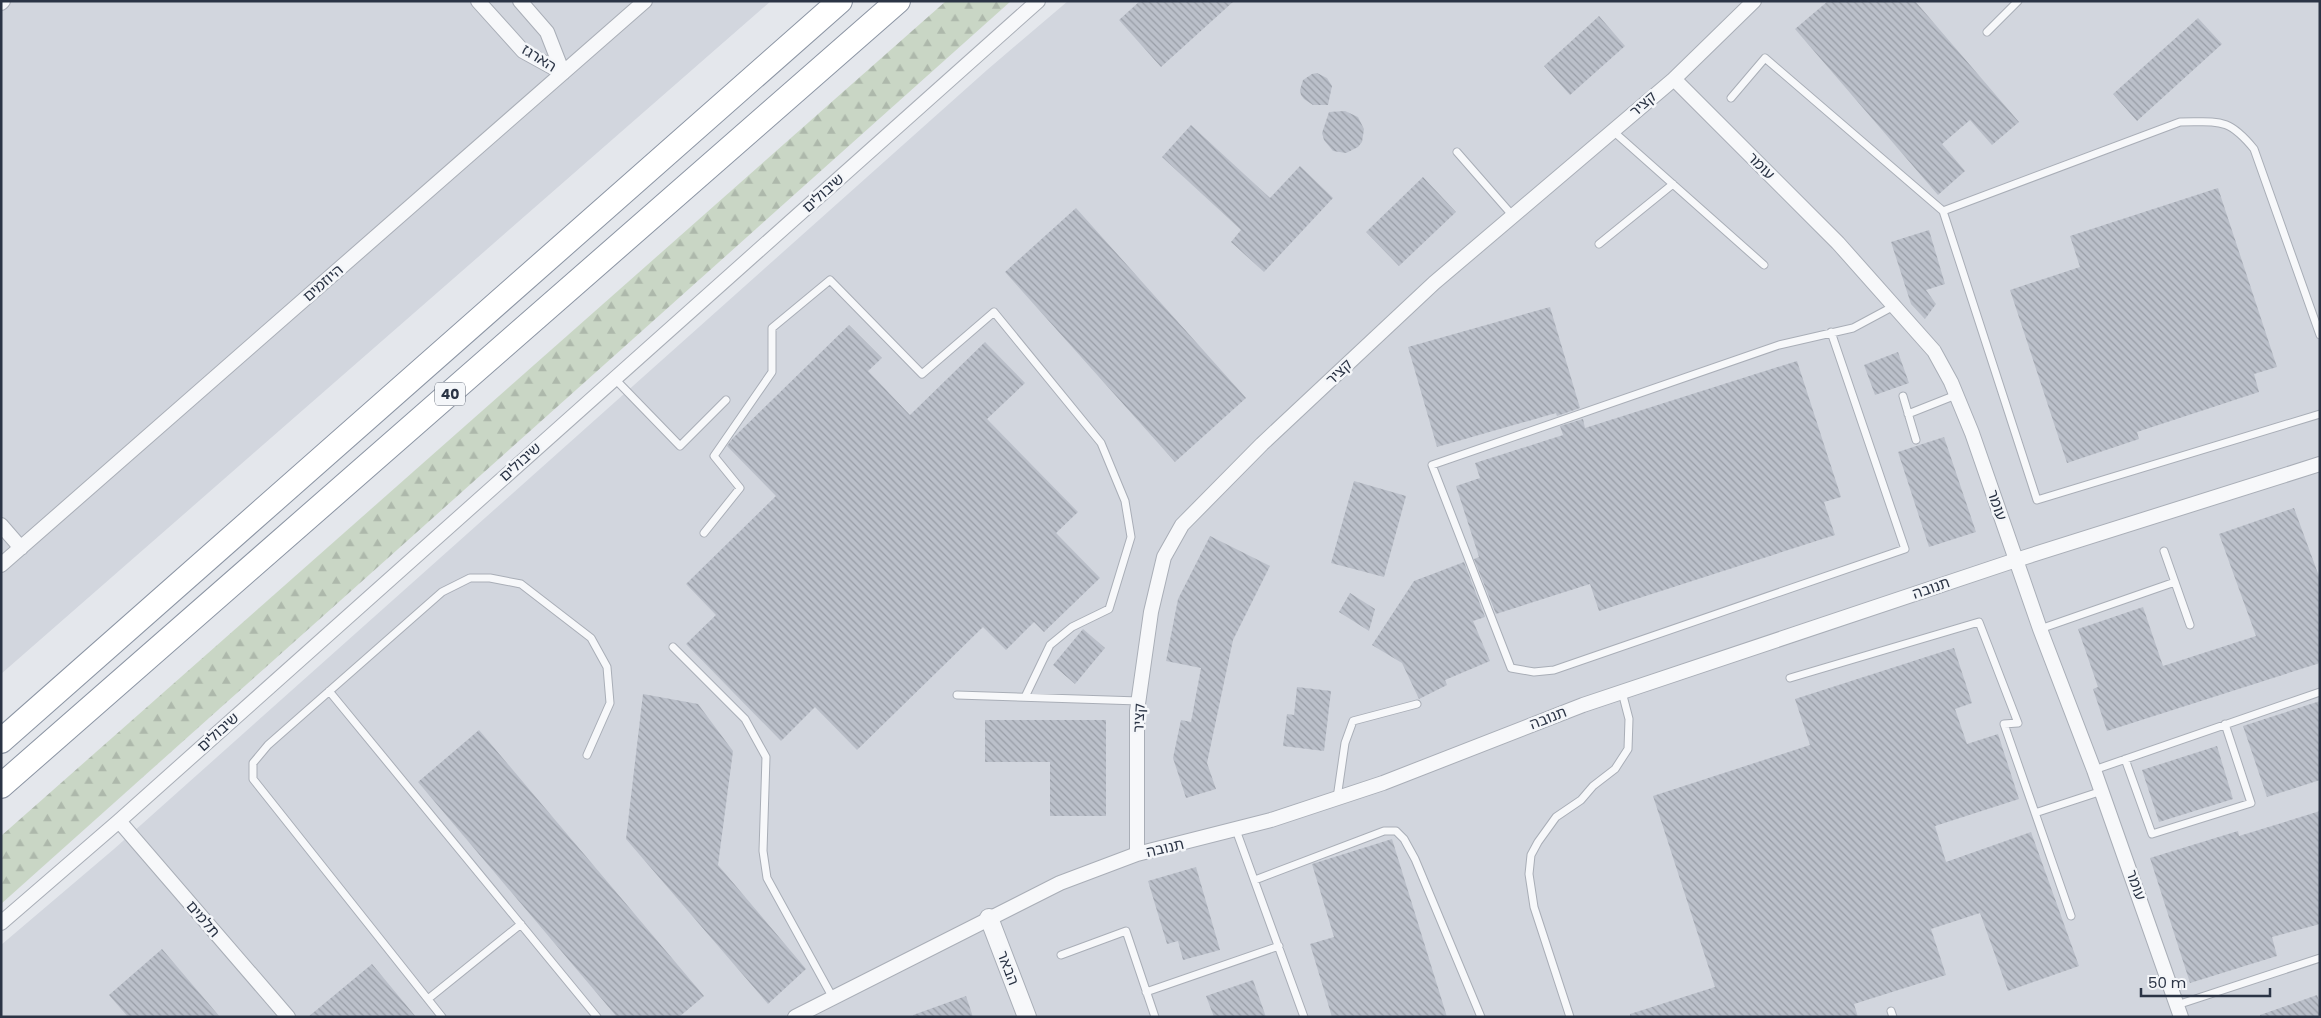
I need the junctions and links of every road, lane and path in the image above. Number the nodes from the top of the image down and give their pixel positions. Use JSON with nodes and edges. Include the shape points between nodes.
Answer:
{"nodes":[{"id":1,"x":478,"y":1,"type":"edge"},
{"id":2,"x":520,"y":1,"type":"edge"},
{"id":3,"x":645,"y":1,"type":"edge"},
{"id":4,"x":840,"y":1,"type":"edge"},
{"id":5,"x":898,"y":1,"type":"edge"},
{"id":6,"x":1038,"y":1,"type":"edge"},
{"id":7,"x":1754,"y":1,"type":"edge"},
{"id":8,"x":2018,"y":1,"type":"edge"},
{"id":9,"x":1987,"y":32,"type":"dead end"},
{"id":10,"x":563,"y":73,"type":"junction"},
{"id":11,"x":1674,"y":78,"type":"junction"},
{"id":12,"x":1731,"y":98,"type":"dead end"},
{"id":13,"x":1613,"y":131,"type":"junction"},
{"id":14,"x":1457,"y":152,"type":"dead end"},
{"id":15,"x":1673,"y":184,"type":"junction"},
{"id":16,"x":1943,"y":210,"type":"junction"},
{"id":17,"x":1513,"y":216,"type":"junction"},
{"id":18,"x":1599,"y":244,"type":"dead end"},
{"id":19,"x":1764,"y":265,"type":"dead end"},
{"id":20,"x":1894,"y":306,"type":"junction"},
{"id":21,"x":1831,"y":332,"type":"junction"},
{"id":22,"x":2320,"y":335,"type":"edge"},
{"id":23,"x":614,"y":378,"type":"junction"},
{"id":24,"x":1956,"y":395,"type":"junction"},
{"id":25,"x":1903,"y":396,"type":"dead end"},
{"id":26,"x":726,"y":400,"type":"dead end"},
{"id":27,"x":1908,"y":414,"type":"junction"},
{"id":28,"x":2320,"y":414,"type":"edge"},
{"id":29,"x":1916,"y":440,"type":"dead end"},
{"id":30,"x":2320,"y":464,"type":"edge"},
{"id":31,"x":1,"y":525,"type":"edge"},
{"id":32,"x":704,"y":533,"type":"dead end"},
{"id":33,"x":21,"y":548,"type":"junction"},
{"id":34,"x":2164,"y":551,"type":"dead end"},
{"id":35,"x":2016,"y":560,"type":"junction"},
{"id":36,"x":1,"y":565,"type":"edge"},
{"id":37,"x":2175,"y":582,"type":"junction"},
{"id":38,"x":2190,"y":624,"type":"dead end"},
{"id":39,"x":2040,"y":629,"type":"junction"},
{"id":40,"x":673,"y":647,"type":"dead end"},
{"id":41,"x":1790,"y":678,"type":"dead end"},
{"id":42,"x":329,"y":691,"type":"junction"},
{"id":43,"x":1622,"y":692,"type":"junction"},
{"id":44,"x":2320,"y":692,"type":"edge"},
{"id":45,"x":958,"y":695,"type":"dead end"},
{"id":46,"x":1025,"y":697,"type":"junction"},
{"id":47,"x":1139,"y":701,"type":"junction"},
{"id":48,"x":1417,"y":704,"type":"dead end"},
{"id":49,"x":2225,"y":724,"type":"junction"},
{"id":50,"x":1,"y":741,"type":"edge"},
{"id":51,"x":587,"y":755,"type":"dead end"},
{"id":52,"x":2124,"y":759,"type":"junction"},
{"id":53,"x":2094,"y":770,"type":"junction"},
{"id":54,"x":1,"y":786,"type":"edge"},
{"id":55,"x":2102,"y":791,"type":"junction"},
{"id":56,"x":1337,"y":798,"type":"junction"},
{"id":57,"x":2035,"y":813,"type":"junction"},
{"id":58,"x":120,"y":821,"type":"junction"},
{"id":59,"x":1236,"y":830,"type":"junction"},
{"id":60,"x":1137,"y":854,"type":"junction"},
{"id":61,"x":1255,"y":880,"type":"junction"},
{"id":62,"x":2071,"y":916,"type":"dead end"},
{"id":63,"x":989,"y":918,"type":"junction"},
{"id":64,"x":1,"y":922,"type":"edge"},
{"id":65,"x":520,"y":924,"type":"junction"},
{"id":66,"x":1279,"y":946,"type":"junction"},
{"id":67,"x":1061,"y":955,"type":"dead end"},
{"id":68,"x":2320,"y":958,"type":"edge"},
{"id":69,"x":1146,"y":992,"type":"junction"},
{"id":70,"x":833,"y":998,"type":"junction"},
{"id":71,"x":428,"y":999,"type":"junction"},
{"id":72,"x":2179,"y":1011,"type":"edge"},
{"id":73,"x":1152,"y":1016,"type":"edge"},
{"id":74,"x":288,"y":1017,"type":"edge"},
{"id":75,"x":442,"y":1017,"type":"edge"},
{"id":76,"x":597,"y":1017,"type":"edge"},
{"id":77,"x":795,"y":1017,"type":"edge"},
{"id":78,"x":1027,"y":1017,"type":"edge"},
{"id":79,"x":1304,"y":1017,"type":"edge"},
{"id":80,"x":1481,"y":1017,"type":"edge"},
{"id":81,"x":1570,"y":1017,"type":"edge"}],
"edges":[{"from":1,"to":10,"type":"street","name":"הארגז","via":[[523,51]]},
{"from":2,"to":10,"type":"street","name":"הארגז","via":[[547,32]]},
{"from":3,"to":10,"type":"street","name":"היוזמים"},
{"from":4,"to":50,"type":"highway","number":"40"},
{"from":5,"to":54,"type":"highway","number":"40"},
{"from":6,"to":23,"type":"street","name":"שיבולים"},
{"from":7,"to":11,"type":"street","name":"קציר"},
{"from":8,"to":9,"type":"lane"},
{"from":10,"to":33,"type":"street","name":"היוזמים"},
{"from":11,"to":13,"type":"street","name":"קציר"},
{"from":11,"to":20,"type":"street","name":"עומר","via":[[1838,244]]},
{"from":12,"to":16,"type":"lane","via":[[1765,58]]},
{"from":13,"to":15,"type":"lane"},
{"from":13,"to":17,"type":"street","name":"קציר"},
{"from":14,"to":17,"type":"lane"},
{"from":15,"to":18,"type":"lane"},
{"from":15,"to":19,"type":"lane"},
{"from":16,"to":22,"type":"lane","via":[[2180,122],[2230,124],[2254,149]]},
{"from":16,"to":28,"type":"lane","via":[[2037,500]]},
{"from":17,"to":47,"type":"street","name":"קציר","via":[[1427,290],[1262,444],[1182,525],[1164,557],[1151,612]]},
{"from":20,"to":21,"type":"lane","via":[[1853,328]]},
{"from":20,"to":24,"type":"street","name":"עומר","via":[[1934,350]]},
{"from":21,"to":21,"type":"lane","via":[[1779,345],[1432,465],[1511,668],[1534,672],[1554,670],[1906,549]]},
{"from":23,"to":26,"type":"lane","via":[[680,446]]},
{"from":23,"to":58,"type":"street","name":"שיבולים"},
{"from":24,"to":27,"type":"lane"},
{"from":24,"to":35,"type":"street","name":"עומר"},
{"from":25,"to":27,"type":"lane"},
{"from":27,"to":29,"type":"lane"},
{"from":30,"to":35,"type":"street","name":"תנובה"},
{"from":31,"to":33,"type":"street"},
{"from":32,"to":46,"type":"lane","via":[[740,488],[714,456],[772,372],[772,328],[830,280],[922,374],[994,312],[1101,443],[1124,500],[1131,537],[1109,609],[1072,627],[1050,645]]},
{"from":33,"to":36,"type":"street","name":"היוזמים"},
{"from":34,"to":37,"type":"lane"},
{"from":35,"to":39,"type":"street","name":"עומר"},
{"from":35,"to":43,"type":"street","name":"תנובה"},
{"from":37,"to":38,"type":"lane"},
{"from":37,"to":39,"type":"lane"},
{"from":39,"to":53,"type":"street","name":"עומר"},
{"from":40,"to":70,"type":"lane","via":[[745,719],[766,757],[763,851],[767,878]]},
{"from":41,"to":57,"type":"lane","via":[[1979,622],[2018,723],[2004,724]]},
{"from":42,"to":51,"type":"lane","via":[[442,592],[470,578],[521,584],[591,638],[607,667],[610,703]]},
{"from":42,"to":65,"type":"lane"},
{"from":42,"to":71,"type":"lane","via":[[268,745],[253,763],[253,779]]},
{"from":43,"to":56,"type":"street","name":"תנובה"},
{"from":43,"to":81,"type":"lane","via":[[1629,719],[1628,749],[1615,769],[1592,786],[1581,800],[1556,816],[1531,855],[1529,874],[1534,907]]},
{"from":44,"to":49,"type":"lane"},
{"from":45,"to":46,"type":"lane"},
{"from":46,"to":47,"type":"lane"},
{"from":47,"to":60,"type":"street","name":"קציר"},
{"from":48,"to":56,"type":"lane","via":[[1353,721],[1345,743]]},
{"from":49,"to":52,"type":"lane"},
{"from":49,"to":52,"type":"lane","via":[[2251,803],[2152,834]]},
{"from":52,"to":53,"type":"lane"},
{"from":53,"to":55,"type":"street","name":"עומר"},
{"from":55,"to":57,"type":"lane"},
{"from":55,"to":72,"type":"street","name":"עומר"},
{"from":56,"to":59,"type":"street","name":"תנובה"},
{"from":57,"to":62,"type":"lane"},
{"from":58,"to":64,"type":"street","name":"שיבולים"},
{"from":58,"to":74,"type":"street","name":"תלמים"},
{"from":59,"to":60,"type":"street","name":"תנובה"},
{"from":59,"to":61,"type":"lane"},
{"from":60,"to":63,"type":"street","name":"תנובה","via":[[1060,883]]},
{"from":61,"to":66,"type":"lane"},
{"from":61,"to":80,"type":"lane","via":[[1384,831],[1396,831],[1415,859]]},
{"from":63,"to":70,"type":"street","name":"תנובה"},
{"from":63,"to":78,"type":"street","name":"הבאר"},
{"from":65,"to":71,"type":"lane"},
{"from":65,"to":76,"type":"lane"},
{"from":66,"to":69,"type":"lane"},
{"from":66,"to":79,"type":"lane"},
{"from":67,"to":69,"type":"lane","via":[[1126,931]]},
{"from":68,"to":72,"type":"lane"},
{"from":69,"to":73,"type":"lane"},
{"from":70,"to":77,"type":"street","name":"תנובה"},
{"from":71,"to":75,"type":"lane"}]}
